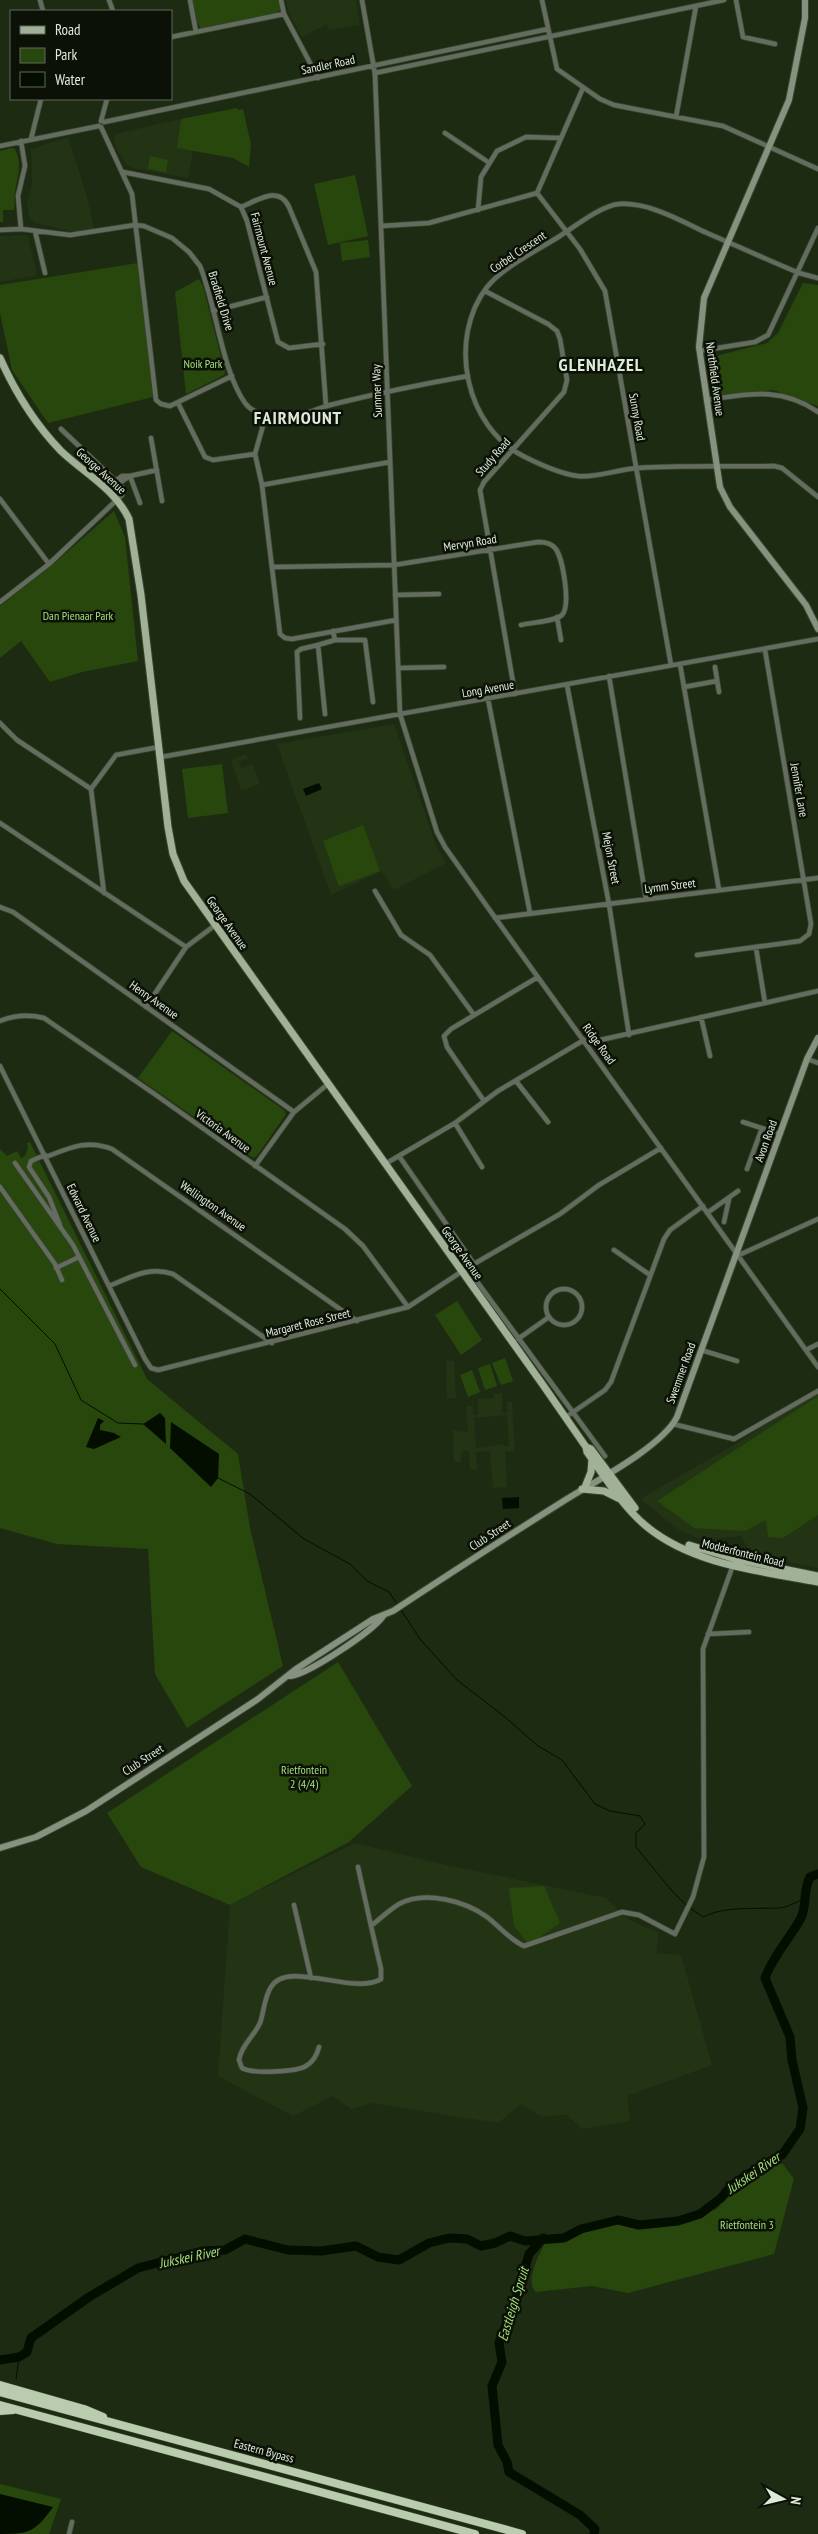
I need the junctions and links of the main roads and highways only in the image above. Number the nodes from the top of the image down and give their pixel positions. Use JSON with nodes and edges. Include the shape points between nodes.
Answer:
{"nodes":[{"id":1,"x":804,"y":0,"type":"edge"},
{"id":2,"x":0,"y":358,"type":"edge"},
{"id":3,"x":818,"y":629,"type":"edge"},
{"id":4,"x":818,"y":1038,"type":"edge"},
{"id":5,"x":738,"y":1254,"type":"joint"},
{"id":6,"x":586,"y":1447,"type":"junction"},
{"id":7,"x":592,"y":1459,"type":"junction"},
{"id":8,"x":606,"y":1474,"type":"junction"},
{"id":9,"x":584,"y":1488,"type":"junction"},
{"id":10,"x":623,"y":1501,"type":"junction"},
{"id":11,"x":734,"y":1562,"type":"junction"},
{"id":12,"x":818,"y":1576,"type":"edge"},
{"id":13,"x":818,"y":1582,"type":"edge"},
{"id":14,"x":0,"y":1848,"type":"edge"},
{"id":15,"x":0,"y":2384,"type":"edge"},
{"id":16,"x":0,"y":2392,"type":"edge"},
{"id":17,"x":0,"y":2405,"type":"edge"},
{"id":18,"x":15,"y":2409,"type":"junction"},
{"id":19,"x":0,"y":2411,"type":"edge"},
{"id":20,"x":108,"y":2421,"type":"junction"},
{"id":21,"x":475,"y":2534,"type":"edge"},
{"id":22,"x":522,"y":2534,"type":"edge"}],
"edges":[{"from":1,"to":3,"type":"main road","name":"Northfield Avenue","via":[[805,18],[790,96],[706,290],[699,329],[720,486],[730,507],[806,605]]},
{"from":2,"to":6,"type":"main road","name":"George Avenue","via":[[15,390],[43,432],[117,500],[132,531],[173,854],[184,881],[385,1164],[516,1341]]},
{"from":4,"to":5,"type":"main road","name":"Avon Road","via":[[807,1060]]},
{"from":5,"to":8,"type":"main road","name":"Swemmer Road","via":[[673,1424],[654,1442]]},
{"from":6,"to":7,"type":"main road","name":"George Avenue"},
{"from":6,"to":8,"type":"main road","name":"George Avenue","via":[[591,1449]]},
{"from":7,"to":8,"type":"main road","name":"George Avenue"},
{"from":7,"to":9,"type":"main road","via":[[590,1477]]},
{"from":8,"to":9,"type":"main road","name":"Club Street"},
{"from":8,"to":10,"type":"main road","name":"Modderfontein Road"},
{"from":8,"to":11,"type":"main road","name":"Modderfontein Road","via":[[635,1508],[664,1534]]},
{"from":9,"to":10,"type":"main road","via":[[604,1491]]},
{"from":9,"to":14,"type":"main road","name":"Club Street","via":[[383,1616],[369,1631],[300,1674],[290,1676],[86,1811],[36,1837]]},
{"from":10,"to":11,"type":"main road","name":"Modderfontein Road","via":[[663,1538],[700,1555]]},
{"from":11,"to":12,"type":"main road","name":"Modderfontein Road"},
{"from":11,"to":13,"type":"main road","name":"Modderfontein Road"},
{"from":15,"to":20,"type":"highway","via":[[92,2411]]},
{"from":16,"to":20,"type":"highway","name":"Eastern Bypass"},
{"from":17,"to":18,"type":"highway","name":"Eastern Bypass"},
{"from":18,"to":19,"type":"highway"},
{"from":18,"to":21,"type":"highway","name":"Eastern Bypass"},
{"from":20,"to":22,"type":"highway","name":"Eastern Bypass"}]}
